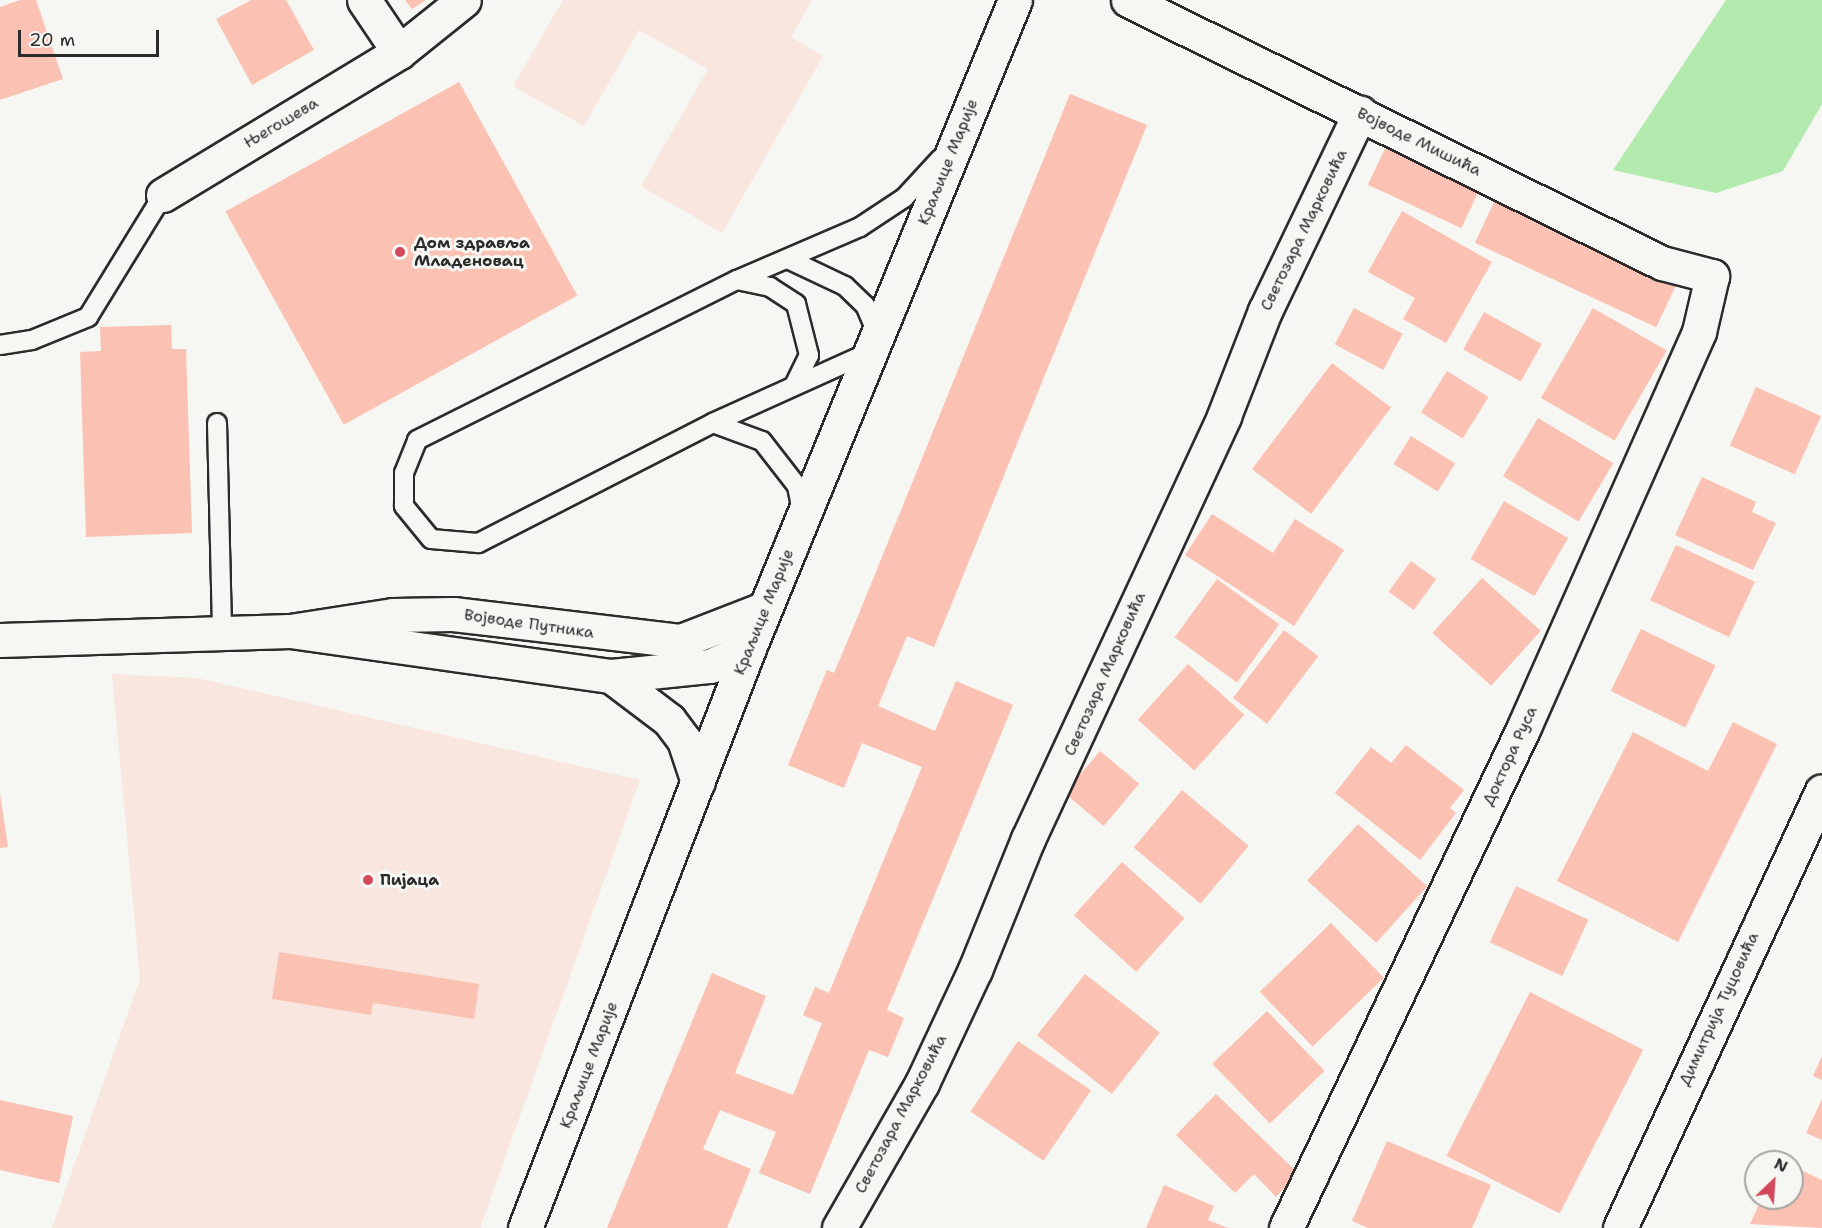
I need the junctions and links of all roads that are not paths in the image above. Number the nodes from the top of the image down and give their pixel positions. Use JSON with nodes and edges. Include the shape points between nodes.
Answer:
{"nodes":[{"id":1,"x":364,"y":0,"type":"edge"},
{"id":2,"x":464,"y":0,"type":"edge"},
{"id":3,"x":1015,"y":0,"type":"edge"},
{"id":4,"x":1128,"y":0,"type":"edge"},
{"id":5,"x":399,"y":52,"type":"junction"},
{"id":6,"x":1360,"y":113,"type":"junction"},
{"id":7,"x":955,"y":144,"type":"junction"},
{"id":8,"x":163,"y":195,"type":"joint"},
{"id":9,"x":790,"y":260,"type":"junction"},
{"id":10,"x":1712,"y":276,"type":"joint"},
{"id":11,"x":736,"y":279,"type":"junction"},
{"id":12,"x":875,"y":343,"type":"junction"},
{"id":13,"x":0,"y":345,"type":"edge"},
{"id":14,"x":794,"y":386,"type":"junction"},
{"id":15,"x":217,"y":423,"type":"dead end"},
{"id":16,"x":713,"y":423,"type":"junction"},
{"id":17,"x":803,"y":516,"type":"junction"},
{"id":18,"x":763,"y":609,"type":"junction"},
{"id":19,"x":290,"y":631,"type":"junction"},
{"id":20,"x":222,"y":634,"type":"junction"},
{"id":21,"x":0,"y":640,"type":"edge"},
{"id":22,"x":749,"y":648,"type":"junction"},
{"id":23,"x":611,"y":676,"type":"junction"},
{"id":24,"x":698,"y":782,"type":"junction"},
{"id":25,"x":1822,"y":791,"type":"edge"},
{"id":26,"x":525,"y":1228,"type":"edge"},
{"id":27,"x":839,"y":1228,"type":"edge"},
{"id":28,"x":1286,"y":1228,"type":"edge"},
{"id":29,"x":1620,"y":1228,"type":"edge"}],
"edges":[{"from":1,"to":5,"type":"street"},
{"from":2,"to":5,"type":"street","name":"Његошева"},
{"from":3,"to":7,"type":"street","name":"Краљице Марије"},
{"from":4,"to":6,"type":"street","name":"Војводе Мишића"},
{"from":5,"to":8,"type":"street","name":"Његошева"},
{"from":6,"to":10,"type":"street","name":"Војводе Мишића","via":[[1662,262]]},
{"from":6,"to":27,"type":"street","name":"Светозара Марковића","via":[[1265,311],[1224,416],[1028,839],[975,970],[922,1083]]},
{"from":7,"to":9,"type":"lane","via":[[904,198],[876,218]]},
{"from":7,"to":12,"type":"street","name":"Краљице Марије"},
{"from":8,"to":13,"type":"lane","via":[[88,317],[32,340]]},
{"from":9,"to":11,"type":"lane"},
{"from":9,"to":12,"type":"lane","via":[[845,286],[865,306]]},
{"from":10,"to":28,"type":"street","name":"Доктора Руса","via":[[1699,332],[1534,706]]},
{"from":11,"to":14,"type":"lane","via":[[770,287],[796,304],[809,355]]},
{"from":11,"to":16,"type":"lane","via":[[417,440],[404,472],[404,506],[431,539],[478,543]]},
{"from":12,"to":14,"type":"lane"},
{"from":12,"to":17,"type":"street","name":"Краљице Марије"},
{"from":14,"to":16,"type":"lane"},
{"from":15,"to":20,"type":"lane"},
{"from":16,"to":17,"type":"lane","via":[[762,441],[797,486]]},
{"from":17,"to":18,"type":"street","name":"Краљице Марије"},
{"from":18,"to":19,"type":"street","name":"Војводе Путника","via":[[681,641],[453,614],[393,615]]},
{"from":18,"to":22,"type":"street","name":"Краљице Марије"},
{"from":19,"to":20,"type":"street","name":"Војводе Путника"},
{"from":19,"to":23,"type":"street","name":"Војводе Путника"},
{"from":20,"to":21,"type":"street","name":"Војводе Путника"},
{"from":22,"to":23,"type":"street","name":"Војводе Путника","via":[[710,666]]},
{"from":22,"to":24,"type":"street","name":"Краљице Марије"},
{"from":23,"to":24,"type":"street","via":[[669,720],[684,740]]},
{"from":24,"to":26,"type":"street","name":"Краљице Марије"},
{"from":25,"to":29,"type":"street","name":"Димитрија Туцовића"}]}
